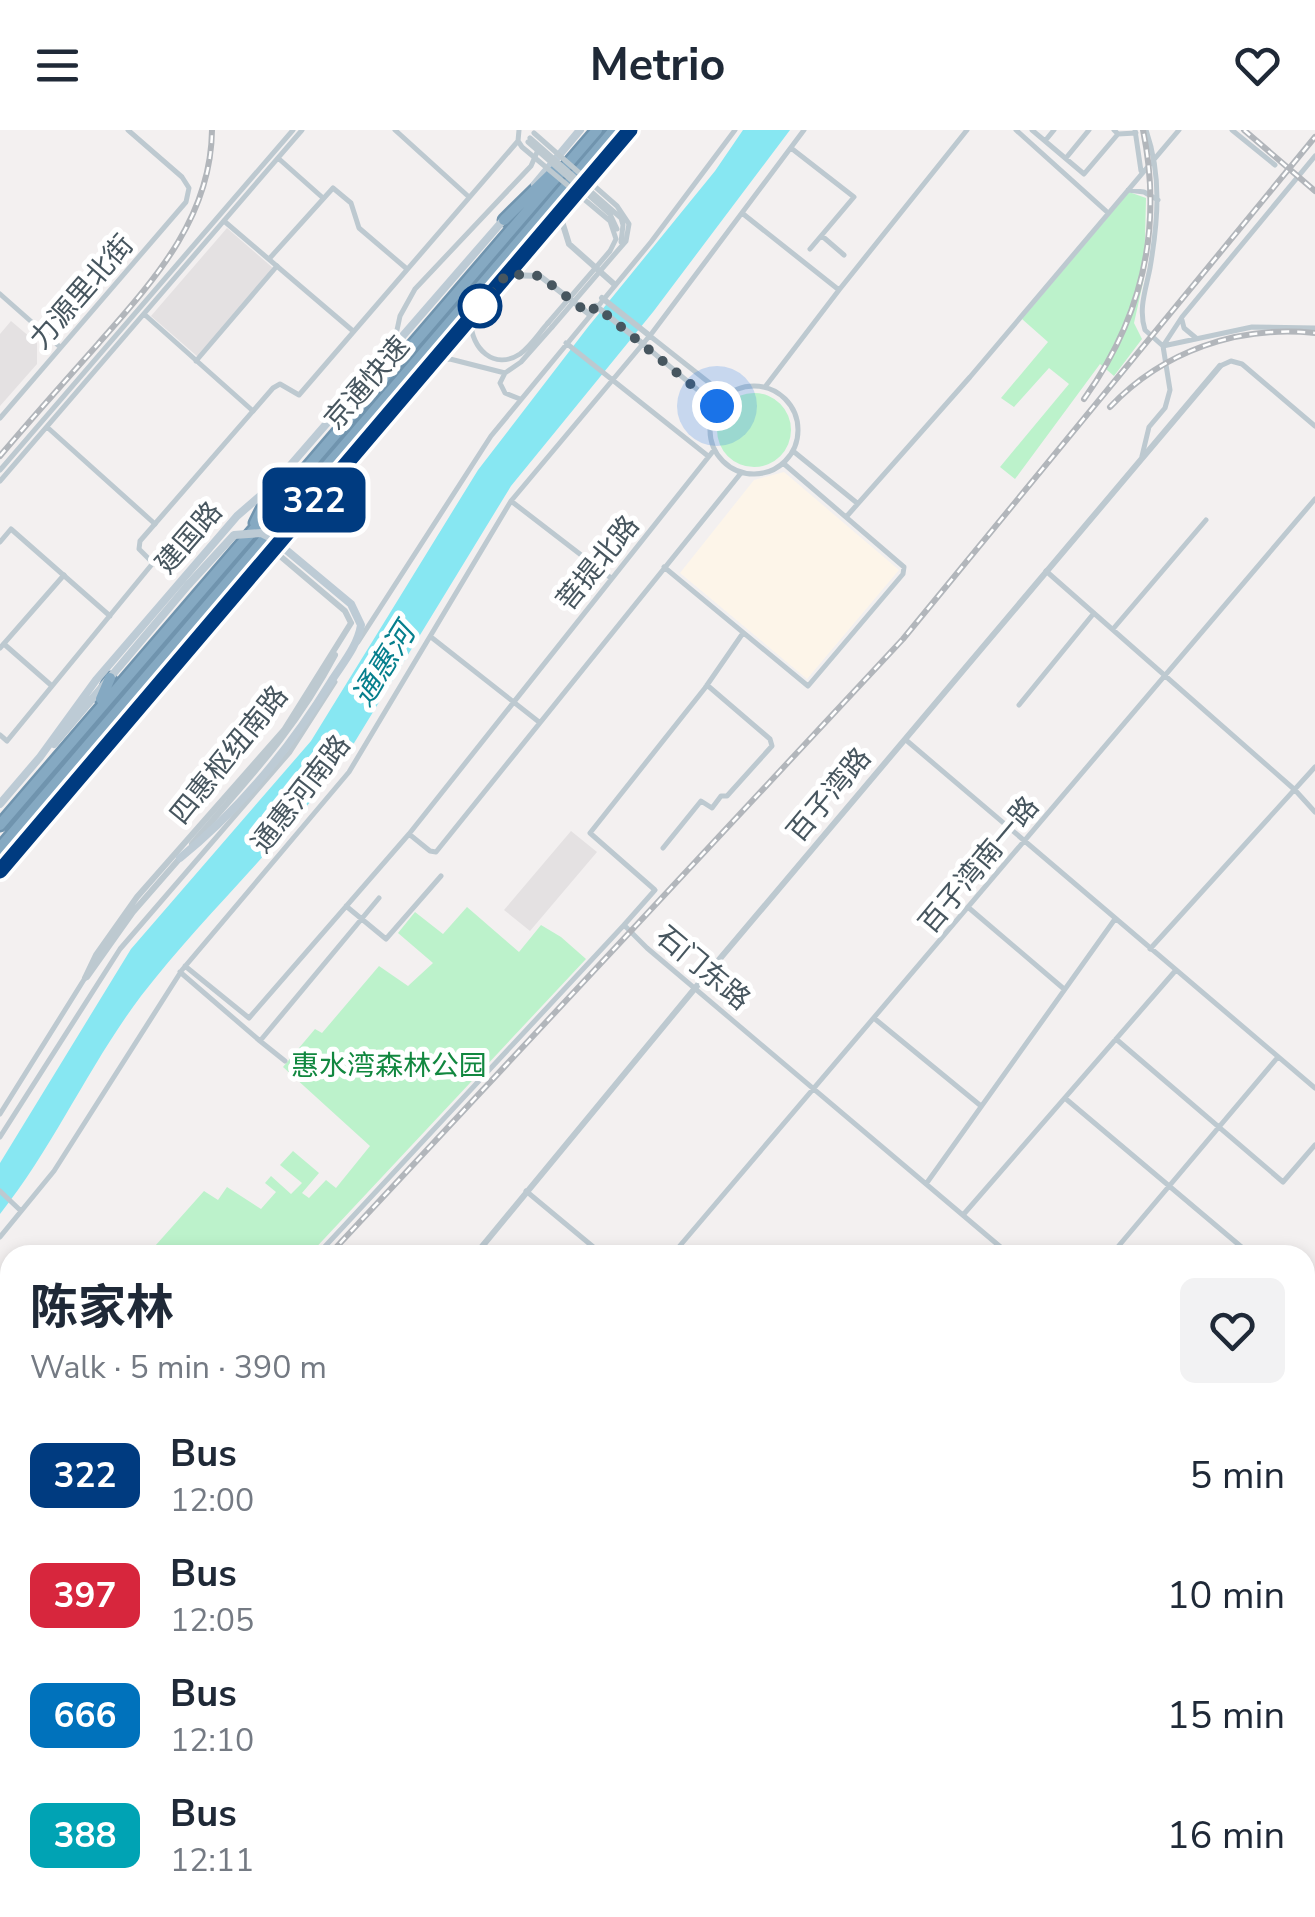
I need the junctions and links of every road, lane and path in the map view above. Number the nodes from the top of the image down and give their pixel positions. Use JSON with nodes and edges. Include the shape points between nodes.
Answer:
{"nodes":[{"id":1,"x":128,"y":130,"type":"edge"},
{"id":2,"x":293,"y":130,"type":"edge"},
{"id":3,"x":302,"y":130,"type":"edge"},
{"id":4,"x":395,"y":130,"type":"edge"},
{"id":5,"x":519,"y":130,"type":"edge"},
{"id":6,"x":595,"y":130,"type":"edge"},
{"id":7,"x":614,"y":130,"type":"edge"},
{"id":8,"x":734,"y":130,"type":"edge"},
{"id":9,"x":804,"y":130,"type":"edge"},
{"id":10,"x":967,"y":130,"type":"edge"},
{"id":11,"x":1016,"y":130,"type":"edge"},
{"id":12,"x":1032,"y":130,"type":"edge"},
{"id":13,"x":1054,"y":130,"type":"edge"},
{"id":14,"x":1089,"y":130,"type":"edge"},
{"id":15,"x":1146,"y":130,"type":"edge"},
{"id":16,"x":1179,"y":130,"type":"edge"},
{"id":17,"x":1232,"y":130,"type":"edge"},
{"id":18,"x":574,"y":132,"type":"edge"},
{"id":19,"x":629,"y":132,"type":"edge"},
{"id":20,"x":1116,"y":132,"type":"edge"},
{"id":21,"x":1135,"y":132,"type":"edge"},
{"id":22,"x":527,"y":138,"type":"edge"},
{"id":23,"x":1045,"y":141,"type":"junction"},
{"id":24,"x":791,"y":148,"type":"junction"},
{"id":25,"x":538,"y":150,"type":"junction"},
{"id":26,"x":1315,"y":156,"type":"edge"},
{"id":27,"x":1155,"y":157,"type":"junction"},
{"id":28,"x":278,"y":158,"type":"junction"},
{"id":29,"x":1066,"y":158,"type":"junction"},
{"id":30,"x":1275,"y":166,"type":"dead end"},
{"id":31,"x":1141,"y":174,"type":"junction"},
{"id":32,"x":1127,"y":190,"type":"junction"},
{"id":33,"x":469,"y":197,"type":"junction"},
{"id":34,"x":323,"y":198,"type":"junction"},
{"id":35,"x":1158,"y":200,"type":"junction"},
{"id":36,"x":1107,"y":212,"type":"junction"},
{"id":37,"x":742,"y":213,"type":"junction"},
{"id":38,"x":560,"y":215,"type":"junction"},
{"id":39,"x":504,"y":220,"type":"junction"},
{"id":40,"x":224,"y":221,"type":"junction"},
{"id":41,"x":822,"y":236,"type":"junction"},
{"id":42,"x":616,"y":239,"type":"junction"},
{"id":43,"x":810,"y":248,"type":"dead end"},
{"id":44,"x":844,"y":255,"type":"dead end"},
{"id":45,"x":269,"y":259,"type":"junction"},
{"id":46,"x":277,"y":266,"type":"junction"},
{"id":47,"x":407,"y":269,"type":"junction"},
{"id":48,"x":507,"y":274,"type":"junction"},
{"id":49,"x":614,"y":284,"type":"junction"},
{"id":50,"x":839,"y":290,"type":"junction"},
{"id":51,"x":0,"y":294,"type":"edge"},
{"id":52,"x":602,"y":298,"type":"junction"},
{"id":53,"x":596,"y":306,"type":"junction"},
{"id":54,"x":144,"y":314,"type":"junction"},
{"id":55,"x":589,"y":314,"type":"junction"},
{"id":56,"x":471,"y":316,"type":"junction"},
{"id":57,"x":1182,"y":317,"type":"junction"},
{"id":58,"x":550,"y":325,"type":"junction"},
{"id":59,"x":1315,"y":328,"type":"edge"},
{"id":60,"x":353,"y":332,"type":"junction"},
{"id":61,"x":650,"y":336,"type":"junction"},
{"id":62,"x":1198,"y":340,"type":"junction"},
{"id":63,"x":566,"y":343,"type":"junction"},
{"id":64,"x":642,"y":344,"type":"junction"},
{"id":65,"x":1163,"y":346,"type":"junction"},
{"id":66,"x":60,"y":347,"type":"junction"},
{"id":67,"x":196,"y":361,"type":"junction"},
{"id":68,"x":433,"y":361,"type":"junction"},
{"id":69,"x":1220,"y":366,"type":"joint"},
{"id":70,"x":506,"y":372,"type":"junction"},
{"id":71,"x":371,"y":374,"type":"junction"},
{"id":72,"x":612,"y":378,"type":"junction"},
{"id":73,"x":765,"y":387,"type":"junction"},
{"id":74,"x":726,"y":396,"type":"junction"},
{"id":75,"x":520,"y":399,"type":"junction"},
{"id":76,"x":717,"y":406,"type":"junction"},
{"id":77,"x":253,"y":411,"type":"junction"},
{"id":78,"x":0,"y":418,"type":"edge"},
{"id":79,"x":1315,"y":426,"type":"edge"},
{"id":80,"x":47,"y":427,"type":"junction"},
{"id":81,"x":714,"y":450,"type":"junction"},
{"id":82,"x":793,"y":451,"type":"junction"},
{"id":83,"x":709,"y":456,"type":"junction"},
{"id":84,"x":1141,"y":460,"type":"junction"},
{"id":85,"x":784,"y":464,"type":"junction"},
{"id":86,"x":0,"y":470,"type":"edge"},
{"id":87,"x":741,"y":473,"type":"junction"},
{"id":88,"x":0,"y":482,"type":"edge"},
{"id":89,"x":274,"y":484,"type":"junction"},
{"id":90,"x":1315,"y":499,"type":"edge"},
{"id":91,"x":511,"y":501,"type":"junction"},
{"id":92,"x":858,"y":503,"type":"junction"},
{"id":93,"x":847,"y":516,"type":"junction"},
{"id":94,"x":1206,"y":520,"type":"dead end"},
{"id":95,"x":155,"y":524,"type":"junction"},
{"id":96,"x":246,"y":538,"type":"junction"},
{"id":97,"x":0,"y":542,"type":"edge"},
{"id":98,"x":272,"y":550,"type":"junction"},
{"id":99,"x":664,"y":568,"type":"junction"},
{"id":100,"x":1046,"y":571,"type":"junction"},
{"id":101,"x":64,"y":575,"type":"junction"},
{"id":102,"x":612,"y":578,"type":"junction"},
{"id":103,"x":1094,"y":613,"type":"junction"},
{"id":104,"x":110,"y":616,"type":"junction"},
{"id":105,"x":351,"y":623,"type":"junction"},
{"id":106,"x":206,"y":627,"type":"junction"},
{"id":107,"x":1113,"y":629,"type":"junction"},
{"id":108,"x":743,"y":633,"type":"junction"},
{"id":109,"x":430,"y":636,"type":"junction"},
{"id":110,"x":2,"y":646,"type":"edge"},
{"id":111,"x":1166,"y":675,"type":"junction"},
{"id":112,"x":110,"y":678,"type":"junction"},
{"id":113,"x":143,"y":678,"type":"junction"},
{"id":114,"x":708,"y":685,"type":"junction"},
{"id":115,"x":52,"y":686,"type":"junction"},
{"id":116,"x":513,"y":701,"type":"junction"},
{"id":117,"x":1019,"y":705,"type":"dead end"},
{"id":118,"x":97,"y":710,"type":"junction"},
{"id":119,"x":539,"y":722,"type":"junction"},
{"id":120,"x":0,"y":735,"type":"edge"},
{"id":121,"x":906,"y":740,"type":"junction"},
{"id":122,"x":40,"y":757,"type":"junction"},
{"id":123,"x":1315,"y":766,"type":"edge"},
{"id":124,"x":1295,"y":790,"type":"junction"},
{"id":125,"x":0,"y":804,"type":"edge"},
{"id":126,"x":1315,"y":812,"type":"edge"},
{"id":127,"x":0,"y":825,"type":"edge"},
{"id":128,"x":409,"y":834,"type":"junction"},
{"id":129,"x":1026,"y":842,"type":"junction"},
{"id":130,"x":0,"y":848,"type":"edge"},
{"id":131,"x":663,"y":848,"type":"dead end"},
{"id":132,"x":180,"y":858,"type":"junction"},
{"id":133,"x":0,"y":871,"type":"edge"},
{"id":134,"x":441,"y":876,"type":"dead end"},
{"id":135,"x":379,"y":898,"type":"dead end"},
{"id":136,"x":346,"y":906,"type":"junction"},
{"id":137,"x":969,"y":908,"type":"junction"},
{"id":138,"x":362,"y":919,"type":"junction"},
{"id":139,"x":1115,"y":919,"type":"junction"},
{"id":140,"x":624,"y":925,"type":"junction"},
{"id":141,"x":1150,"y":949,"type":"junction"},
{"id":142,"x":183,"y":969,"type":"junction"},
{"id":143,"x":1176,"y":970,"type":"junction"},
{"id":144,"x":85,"y":978,"type":"junction"},
{"id":145,"x":696,"y":987,"type":"junction"},
{"id":146,"x":1064,"y":989,"type":"junction"},
{"id":147,"x":875,"y":1018,"type":"junction"},
{"id":148,"x":1116,"y":1039,"type":"junction"},
{"id":149,"x":260,"y":1040,"type":"junction"},
{"id":150,"x":1278,"y":1057,"type":"junction"},
{"id":151,"x":286,"y":1061,"type":"dead end"},
{"id":152,"x":1315,"y":1088,"type":"edge"},
{"id":153,"x":815,"y":1089,"type":"junction"},
{"id":154,"x":1066,"y":1099,"type":"junction"},
{"id":155,"x":981,"y":1106,"type":"junction"},
{"id":156,"x":0,"y":1114,"type":"edge"},
{"id":157,"x":1218,"y":1128,"type":"junction"},
{"id":158,"x":0,"y":1137,"type":"edge"},
{"id":159,"x":1315,"y":1144,"type":"edge"},
{"id":160,"x":926,"y":1184,"type":"junction"},
{"id":161,"x":1168,"y":1186,"type":"junction"},
{"id":162,"x":526,"y":1190,"type":"junction"},
{"id":163,"x":0,"y":1191,"type":"edge"},
{"id":164,"x":22,"y":1211,"type":"junction"},
{"id":165,"x":963,"y":1215,"type":"junction"},
{"id":166,"x":0,"y":1238,"type":"edge"},
{"id":167,"x":326,"y":1245,"type":"edge"},
{"id":168,"x":483,"y":1245,"type":"edge"},
{"id":169,"x":591,"y":1245,"type":"edge"},
{"id":170,"x":681,"y":1245,"type":"edge"},
{"id":171,"x":998,"y":1245,"type":"edge"},
{"id":172,"x":1119,"y":1245,"type":"edge"},
{"id":173,"x":1239,"y":1245,"type":"edge"}],
"edges":[{"from":1,"to":66,"type":"street","name":"力源里北街","via":[[182,178],[189,188],[186,202]]},
{"from":2,"to":86,"type":"street"},
{"from":3,"to":28,"type":"street"},
{"from":4,"to":33,"type":"street","bridge":true},
{"from":5,"to":22,"type":"street","bridge":true},
{"from":6,"to":39,"type":"highway"},
{"from":6,"to":96,"type":"highway","name":"京通快速"},
{"from":7,"to":113,"type":"highway","name":"京通快速"},
{"from":8,"to":49,"type":"street"},
{"from":9,"to":24,"type":"street","name":"通惠河南路"},
{"from":10,"to":50,"type":"street"},
{"from":11,"to":36,"type":"street"},
{"from":12,"to":23,"type":"street"},
{"from":13,"to":23,"type":"street"},
{"from":14,"to":29,"type":"street"},
{"from":15,"to":27,"type":"street"},
{"from":16,"to":27,"type":"street"},
{"from":17,"to":30,"type":"street"},
{"from":18,"to":39,"type":"main road","name":"建国路"},
{"from":19,"to":38,"type":"main road"},
{"from":20,"to":21,"type":"street"},
{"from":20,"to":29,"type":"street","via":[[1084,174]]},
{"from":21,"to":31,"type":"street"},
{"from":22,"to":25,"type":"street","bridge":true},
{"from":22,"to":33,"type":"street","bridge":true},
{"from":22,"to":42,"type":"street","bridge":true,"via":[[610,221]]},
{"from":22,"to":58,"type":"street","bridge":true,"via":[[625,214],[629,232]]},
{"from":23,"to":29,"type":"street"},
{"from":24,"to":37,"type":"street","name":"通惠河南路"},
{"from":24,"to":41,"type":"street","via":[[854,198]]},
{"from":25,"to":42,"type":"street","bridge":true,"via":[[610,214]]},
{"from":25,"to":71,"type":"street","via":[[532,166],[414,289]]},
{"from":26,"to":57,"type":"street"},
{"from":27,"to":31,"type":"street"},
{"from":27,"to":35,"type":"street"},
{"from":28,"to":34,"type":"street"},
{"from":28,"to":40,"type":"street"},
{"from":31,"to":32,"type":"street"},
{"from":32,"to":35,"type":"street"},
{"from":32,"to":36,"type":"street"},
{"from":33,"to":47,"type":"street","bridge":true},
{"from":34,"to":45,"type":"street","bridge":true},
{"from":34,"to":47,"type":"street","bridge":true,"via":[[333,188],[352,203],[358,228]]},
{"from":35,"to":65,"type":"street","via":[[1142,320]]},
{"from":36,"to":92,"type":"street"},
{"from":37,"to":50,"type":"street"},
{"from":37,"to":61,"type":"street","name":"通惠河南路"},
{"from":38,"to":48,"type":"main road"},
{"from":38,"to":49,"type":"street","via":[[568,244]]},
{"from":39,"to":71,"type":"main road","name":"建国路"},
{"from":40,"to":45,"type":"street","bridge":true},
{"from":40,"to":54,"type":"street"},
{"from":41,"to":43,"type":"street"},
{"from":41,"to":44,"type":"street"},
{"from":42,"to":58,"type":"street","bridge":true},
{"from":45,"to":46,"type":"street","bridge":true},
{"from":46,"to":60,"type":"street","bridge":true},
{"from":46,"to":67,"type":"street"},
{"from":47,"to":60,"type":"street","bridge":true},
{"from":48,"to":55,"type":"street","via":[[540,276]]},
{"from":48,"to":56,"type":"main road"},
{"from":49,"to":52,"type":"street"},
{"from":50,"to":73,"type":"street"},
{"from":51,"to":66,"type":"street"},
{"from":52,"to":53,"type":"street"},
{"from":52,"to":61,"type":"street"},
{"from":53,"to":55,"type":"street"},
{"from":53,"to":64,"type":"street"},
{"from":54,"to":67,"type":"street"},
{"from":54,"to":80,"type":"street"},
{"from":55,"to":63,"type":"street"},
{"from":56,"to":58,"type":"street","via":[[473,343],[482,354],[504,360]]},
{"from":56,"to":68,"type":"main road"},
{"from":57,"to":62,"type":"street"},
{"from":57,"to":65,"type":"street"},
{"from":58,"to":70,"type":"street"},
{"from":59,"to":62,"type":"street","via":[[1252,327]]},
{"from":60,"to":77,"type":"street","bridge":true,"via":[[299,395],[280,384]]},
{"from":61,"to":64,"type":"street","name":"通惠河南路"},
{"from":61,"to":74,"type":"street"},
{"from":62,"to":65,"type":"street"},
{"from":63,"to":72,"type":"street"},
{"from":63,"to":75,"type":"street"},
{"from":64,"to":72,"type":"street","name":"通惠河南路"},
{"from":64,"to":76,"type":"street"},
{"from":65,"to":84,"type":"street","via":[[1170,390]]},
{"from":66,"to":78,"type":"street","name":"力源里北街"},
{"from":67,"to":77,"type":"street"},
{"from":68,"to":70,"type":"street"},
{"from":68,"to":98,"type":"main road"},
{"from":69,"to":79,"type":"street","via":[[1242,364]]},
{"from":69,"to":84,"type":"street","name":"百子湾路"},
{"from":70,"to":75,"type":"street","via":[[500,383],[505,393]]},
{"from":71,"to":89,"type":"main road","name":"建国路"},
{"from":72,"to":83,"type":"street"},
{"from":72,"to":91,"type":"street","name":"通惠河南路"},
{"from":73,"to":74,"type":"street"},
{"from":73,"to":82,"type":"street","via":[[794,409],[799,432]]},
{"from":74,"to":76,"type":"street"},
{"from":75,"to":158,"type":"street","via":[[469,466],[290,752],[120,948]]},
{"from":76,"to":81,"type":"street","via":[[710,426]]},
{"from":77,"to":95,"type":"street","bridge":true},
{"from":80,"to":88,"type":"street"},
{"from":80,"to":95,"type":"street"},
{"from":81,"to":83,"type":"street","name":"菩提北路"},
{"from":81,"to":87,"type":"street"},
{"from":82,"to":85,"type":"street"},
{"from":82,"to":92,"type":"street"},
{"from":83,"to":102,"type":"street","name":"菩提北路"},
{"from":84,"to":100,"type":"street","name":"百子湾路"},
{"from":85,"to":87,"type":"street"},
{"from":85,"to":93,"type":"street"},
{"from":87,"to":99,"type":"street"},
{"from":89,"to":96,"type":"highway"},
{"from":89,"to":122,"type":"main road","name":"建国路","via":[[237,516],[96,680]]},
{"from":90,"to":111,"type":"street","name":"百子湾南一路"},
{"from":91,"to":102,"type":"street"},
{"from":91,"to":109,"type":"street","name":"通惠河南路"},
{"from":92,"to":93,"type":"street"},
{"from":93,"to":108,"type":"street","via":[[902,562],[903,574],[808,686]]},
{"from":94,"to":107,"type":"street"},
{"from":95,"to":104,"type":"street","bridge":true,"via":[[139,549],[153,563]]},
{"from":96,"to":118,"type":"highway","name":"京通快速"},
{"from":97,"to":101,"type":"street","bridge":true,"via":[[11,529]]},
{"from":98,"to":105,"type":"street","via":[[345,610]]},
{"from":98,"to":106,"type":"main road"},
{"from":99,"to":108,"type":"street"},
{"from":99,"to":119,"type":"street"},
{"from":100,"to":103,"type":"street"},
{"from":100,"to":121,"type":"street","name":"百子湾路"},
{"from":101,"to":104,"type":"street","bridge":true},
{"from":101,"to":110,"type":"street"},
{"from":102,"to":116,"type":"street","name":"菩提北路"},
{"from":103,"to":107,"type":"street"},
{"from":103,"to":117,"type":"street"},
{"from":104,"to":115,"type":"street","bridge":true},
{"from":105,"to":132,"type":"street","name":"四惠枢纽南路","via":[[290,730]]},
{"from":105,"to":144,"type":"street","name":"四惠枢纽南路","via":[[284,730],[138,898]]},
{"from":106,"to":113,"type":"highway"},
{"from":106,"to":133,"type":"main road"},
{"from":107,"to":111,"type":"street"},
{"from":108,"to":114,"type":"street"},
{"from":109,"to":116,"type":"street"},
{"from":109,"to":142,"type":"street","name":"通惠河南路","via":[[349,772]]},
{"from":110,"to":115,"type":"street","bridge":true},
{"from":111,"to":124,"type":"street"},
{"from":111,"to":129,"type":"street","name":"百子湾南一路"},
{"from":112,"to":118,"type":"highway"},
{"from":112,"to":122,"type":"main road"},
{"from":112,"to":132,"type":"main road","bridge":true,"via":[[234,535],[274,539],[351,604],[361,625],[283,753]]},
{"from":113,"to":130,"type":"highway","name":"京通快速"},
{"from":114,"to":131,"type":"street","via":[[772,746],[712,808],[701,802]]},
{"from":114,"to":140,"type":"street","via":[[590,833],[655,890]]},
{"from":115,"to":120,"type":"street","bridge":true,"via":[[7,741]]},
{"from":116,"to":119,"type":"street"},
{"from":116,"to":128,"type":"street","name":"菩提北路"},
{"from":118,"to":127,"type":"highway","name":"京通快速"},
{"from":119,"to":128,"type":"street","via":[[436,852]]},
{"from":121,"to":129,"type":"street"},
{"from":121,"to":145,"type":"street","name":"百子湾路"},
{"from":122,"to":125,"type":"main road","name":"建国路"},
{"from":123,"to":124,"type":"street"},
{"from":124,"to":126,"type":"street"},
{"from":124,"to":141,"type":"street"},
{"from":128,"to":136,"type":"street","name":"菩提北路"},
{"from":129,"to":137,"type":"street","name":"百子湾南一路"},
{"from":129,"to":139,"type":"street"},
{"from":132,"to":144,"type":"street","name":"四惠枢纽南路"},
{"from":134,"to":138,"type":"street","via":[[386,939]]},
{"from":135,"to":138,"type":"street"},
{"from":136,"to":138,"type":"street"},
{"from":136,"to":142,"type":"street","name":"菩提北路","via":[[249,1018]]},
{"from":137,"to":146,"type":"street"},
{"from":137,"to":147,"type":"street","name":"百子湾南一路"},
{"from":138,"to":149,"type":"street"},
{"from":139,"to":141,"type":"street"},
{"from":139,"to":146,"type":"street"},
{"from":140,"to":145,"type":"street","name":"石门东路"},
{"from":140,"to":167,"type":"street","name":"石门东路"},
{"from":141,"to":143,"type":"street"},
{"from":142,"to":149,"type":"street"},
{"from":142,"to":164,"type":"street","name":"通惠河南路"},
{"from":143,"to":148,"type":"street"},
{"from":143,"to":150,"type":"street"},
{"from":144,"to":156,"type":"street","name":"四惠枢纽南路"},
{"from":145,"to":153,"type":"street","name":"石门东路"},
{"from":145,"to":162,"type":"street","name":"百子湾路"},
{"from":146,"to":155,"type":"street"},
{"from":147,"to":153,"type":"street","name":"百子湾南一路"},
{"from":147,"to":155,"type":"street"},
{"from":148,"to":154,"type":"street"},
{"from":148,"to":157,"type":"street"},
{"from":149,"to":151,"type":"street"},
{"from":150,"to":152,"type":"street"},
{"from":150,"to":157,"type":"street"},
{"from":153,"to":160,"type":"street","name":"石门东路"},
{"from":153,"to":170,"type":"street","name":"百子湾南一路"},
{"from":154,"to":161,"type":"street"},
{"from":154,"to":165,"type":"street"},
{"from":155,"to":160,"type":"street"},
{"from":157,"to":159,"type":"street","via":[[1284,1182]]},
{"from":157,"to":161,"type":"street"},
{"from":160,"to":165,"type":"street","name":"石门东路"},
{"from":161,"to":172,"type":"street"},
{"from":161,"to":173,"type":"street"},
{"from":162,"to":168,"type":"street","name":"百子湾路"},
{"from":162,"to":169,"type":"street"},
{"from":163,"to":164,"type":"street"},
{"from":164,"to":166,"type":"street","name":"通惠河南路"},
{"from":165,"to":171,"type":"street","name":"石门东路"}]}
